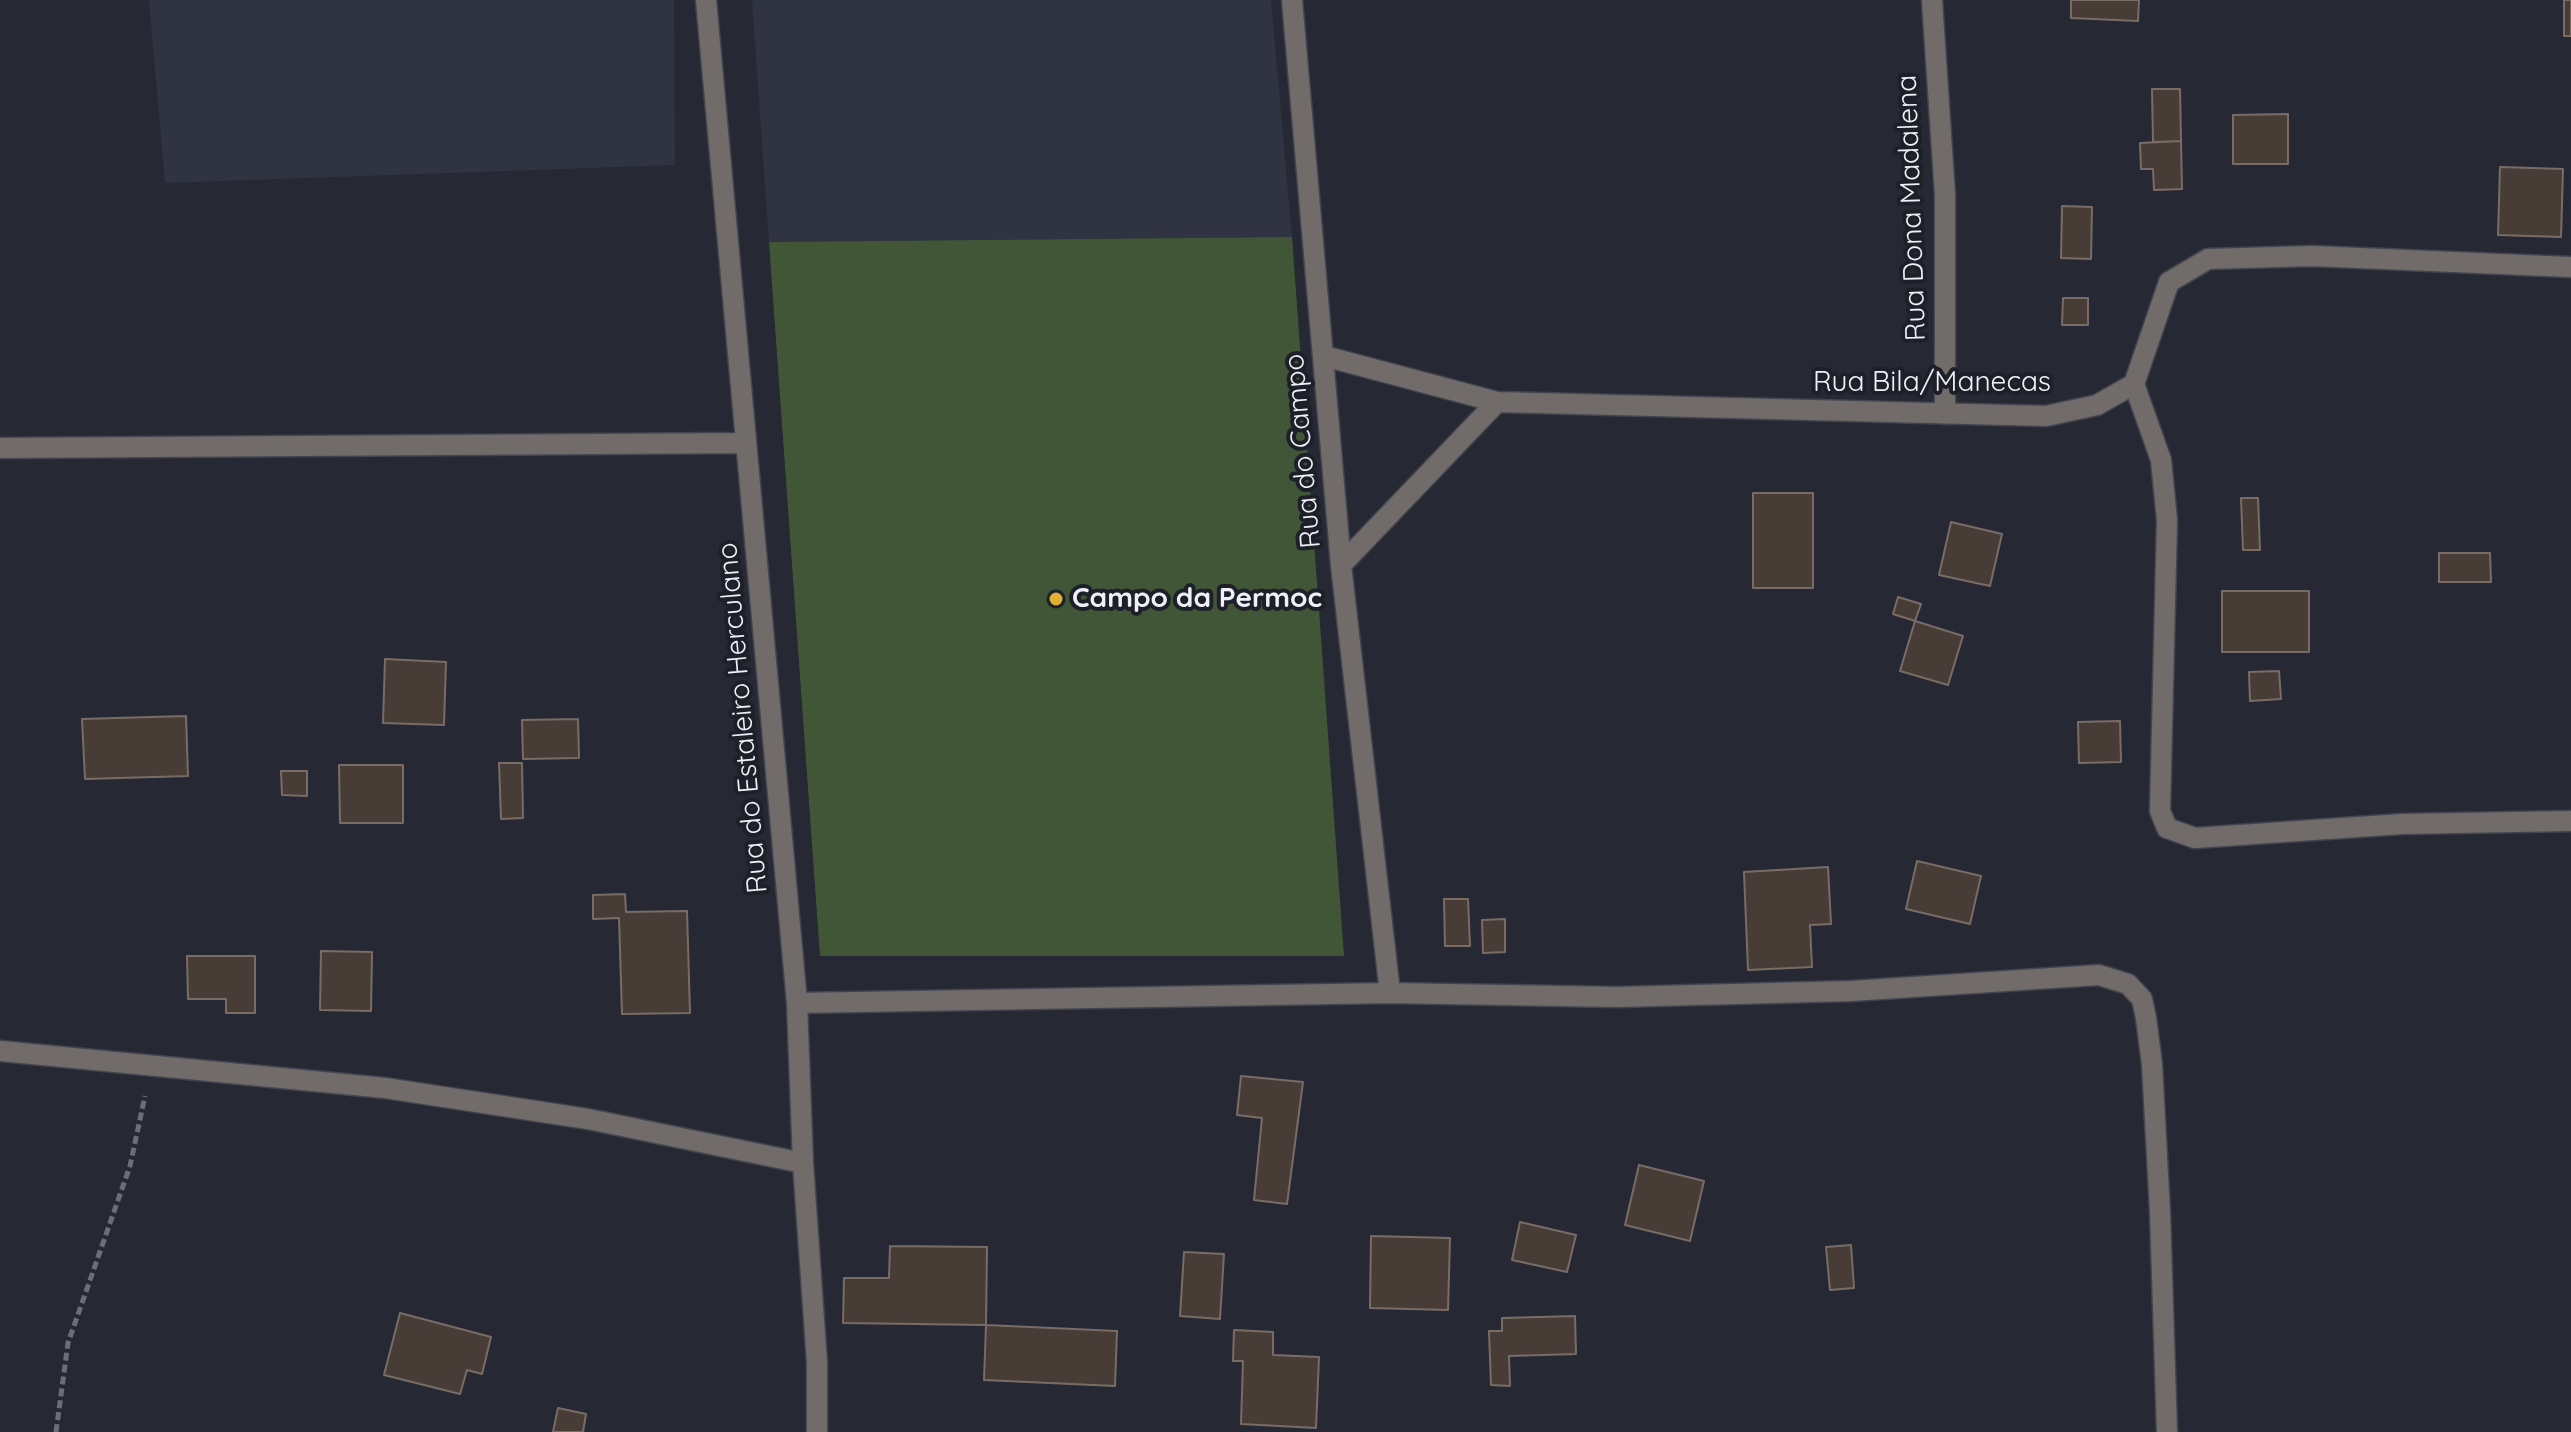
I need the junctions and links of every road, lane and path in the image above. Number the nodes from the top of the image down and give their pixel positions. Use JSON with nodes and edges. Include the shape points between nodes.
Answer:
{"nodes":[{"id":1,"x":706,"y":0,"type":"edge"},
{"id":2,"x":1292,"y":0,"type":"edge"},
{"id":3,"x":1932,"y":0,"type":"edge"},
{"id":4,"x":2571,"y":267,"type":"edge"},
{"id":5,"x":1324,"y":356,"type":"junction"},
{"id":6,"x":2134,"y":384,"type":"junction"},
{"id":7,"x":1497,"y":402,"type":"junction"},
{"id":8,"x":1945,"y":414,"type":"junction"},
{"id":9,"x":746,"y":443,"type":"junction"},
{"id":10,"x":0,"y":448,"type":"edge"},
{"id":11,"x":1341,"y":565,"type":"junction"},
{"id":12,"x":2571,"y":821,"type":"edge"},
{"id":13,"x":1390,"y":993,"type":"junction"},
{"id":14,"x":797,"y":1003,"type":"junction"},
{"id":15,"x":0,"y":1051,"type":"edge"},
{"id":16,"x":151,"y":1068,"type":"junction"},
{"id":17,"x":803,"y":1163,"type":"junction"},
{"id":18,"x":56,"y":1432,"type":"edge"},
{"id":19,"x":817,"y":1432,"type":"edge"},
{"id":20,"x":2167,"y":1432,"type":"edge"}],
"edges":[{"from":1,"to":9,"type":"street","name":"Rua do Estaleiro Herculano"},
{"from":2,"to":5,"type":"street","name":"Rua do Campo"},
{"from":3,"to":8,"type":"street","name":"Rua Dona Madalena","via":[[1945,195]]},
{"from":4,"to":6,"type":"street","via":[[2312,256],[2208,259],[2169,282]]},
{"from":5,"to":7,"type":"street","name":"Rua Bila/Manecas"},
{"from":5,"to":11,"type":"street","name":"Rua do Campo"},
{"from":6,"to":8,"type":"street","name":"Rua Bila/Manecas","via":[[2097,405],[2046,416]]},
{"from":6,"to":12,"type":"street","via":[[2161,460],[2167,520],[2160,811],[2167,828],[2195,838],[2402,824]]},
{"from":7,"to":8,"type":"street","name":"Rua Bila/Manecas"},
{"from":7,"to":11,"type":"street"},
{"from":9,"to":10,"type":"street"},
{"from":9,"to":14,"type":"street","name":"Rua do Estaleiro Herculano"},
{"from":11,"to":13,"type":"street","name":"Rua do Campo"},
{"from":13,"to":14,"type":"street"},
{"from":13,"to":20,"type":"street","via":[[1779,993],[2099,975],[2128,984],[2142,999],[2152,1064]]},
{"from":14,"to":17,"type":"street","name":"Rua do Estaleiro Herculano"},
{"from":15,"to":16,"type":"street"},
{"from":16,"to":17,"type":"street","via":[[385,1088],[588,1119]]},
{"from":16,"to":18,"type":"path","via":[[130,1166],[68,1343]]},
{"from":17,"to":19,"type":"street","name":"Rua do Estaleiro Herculano"}]}
